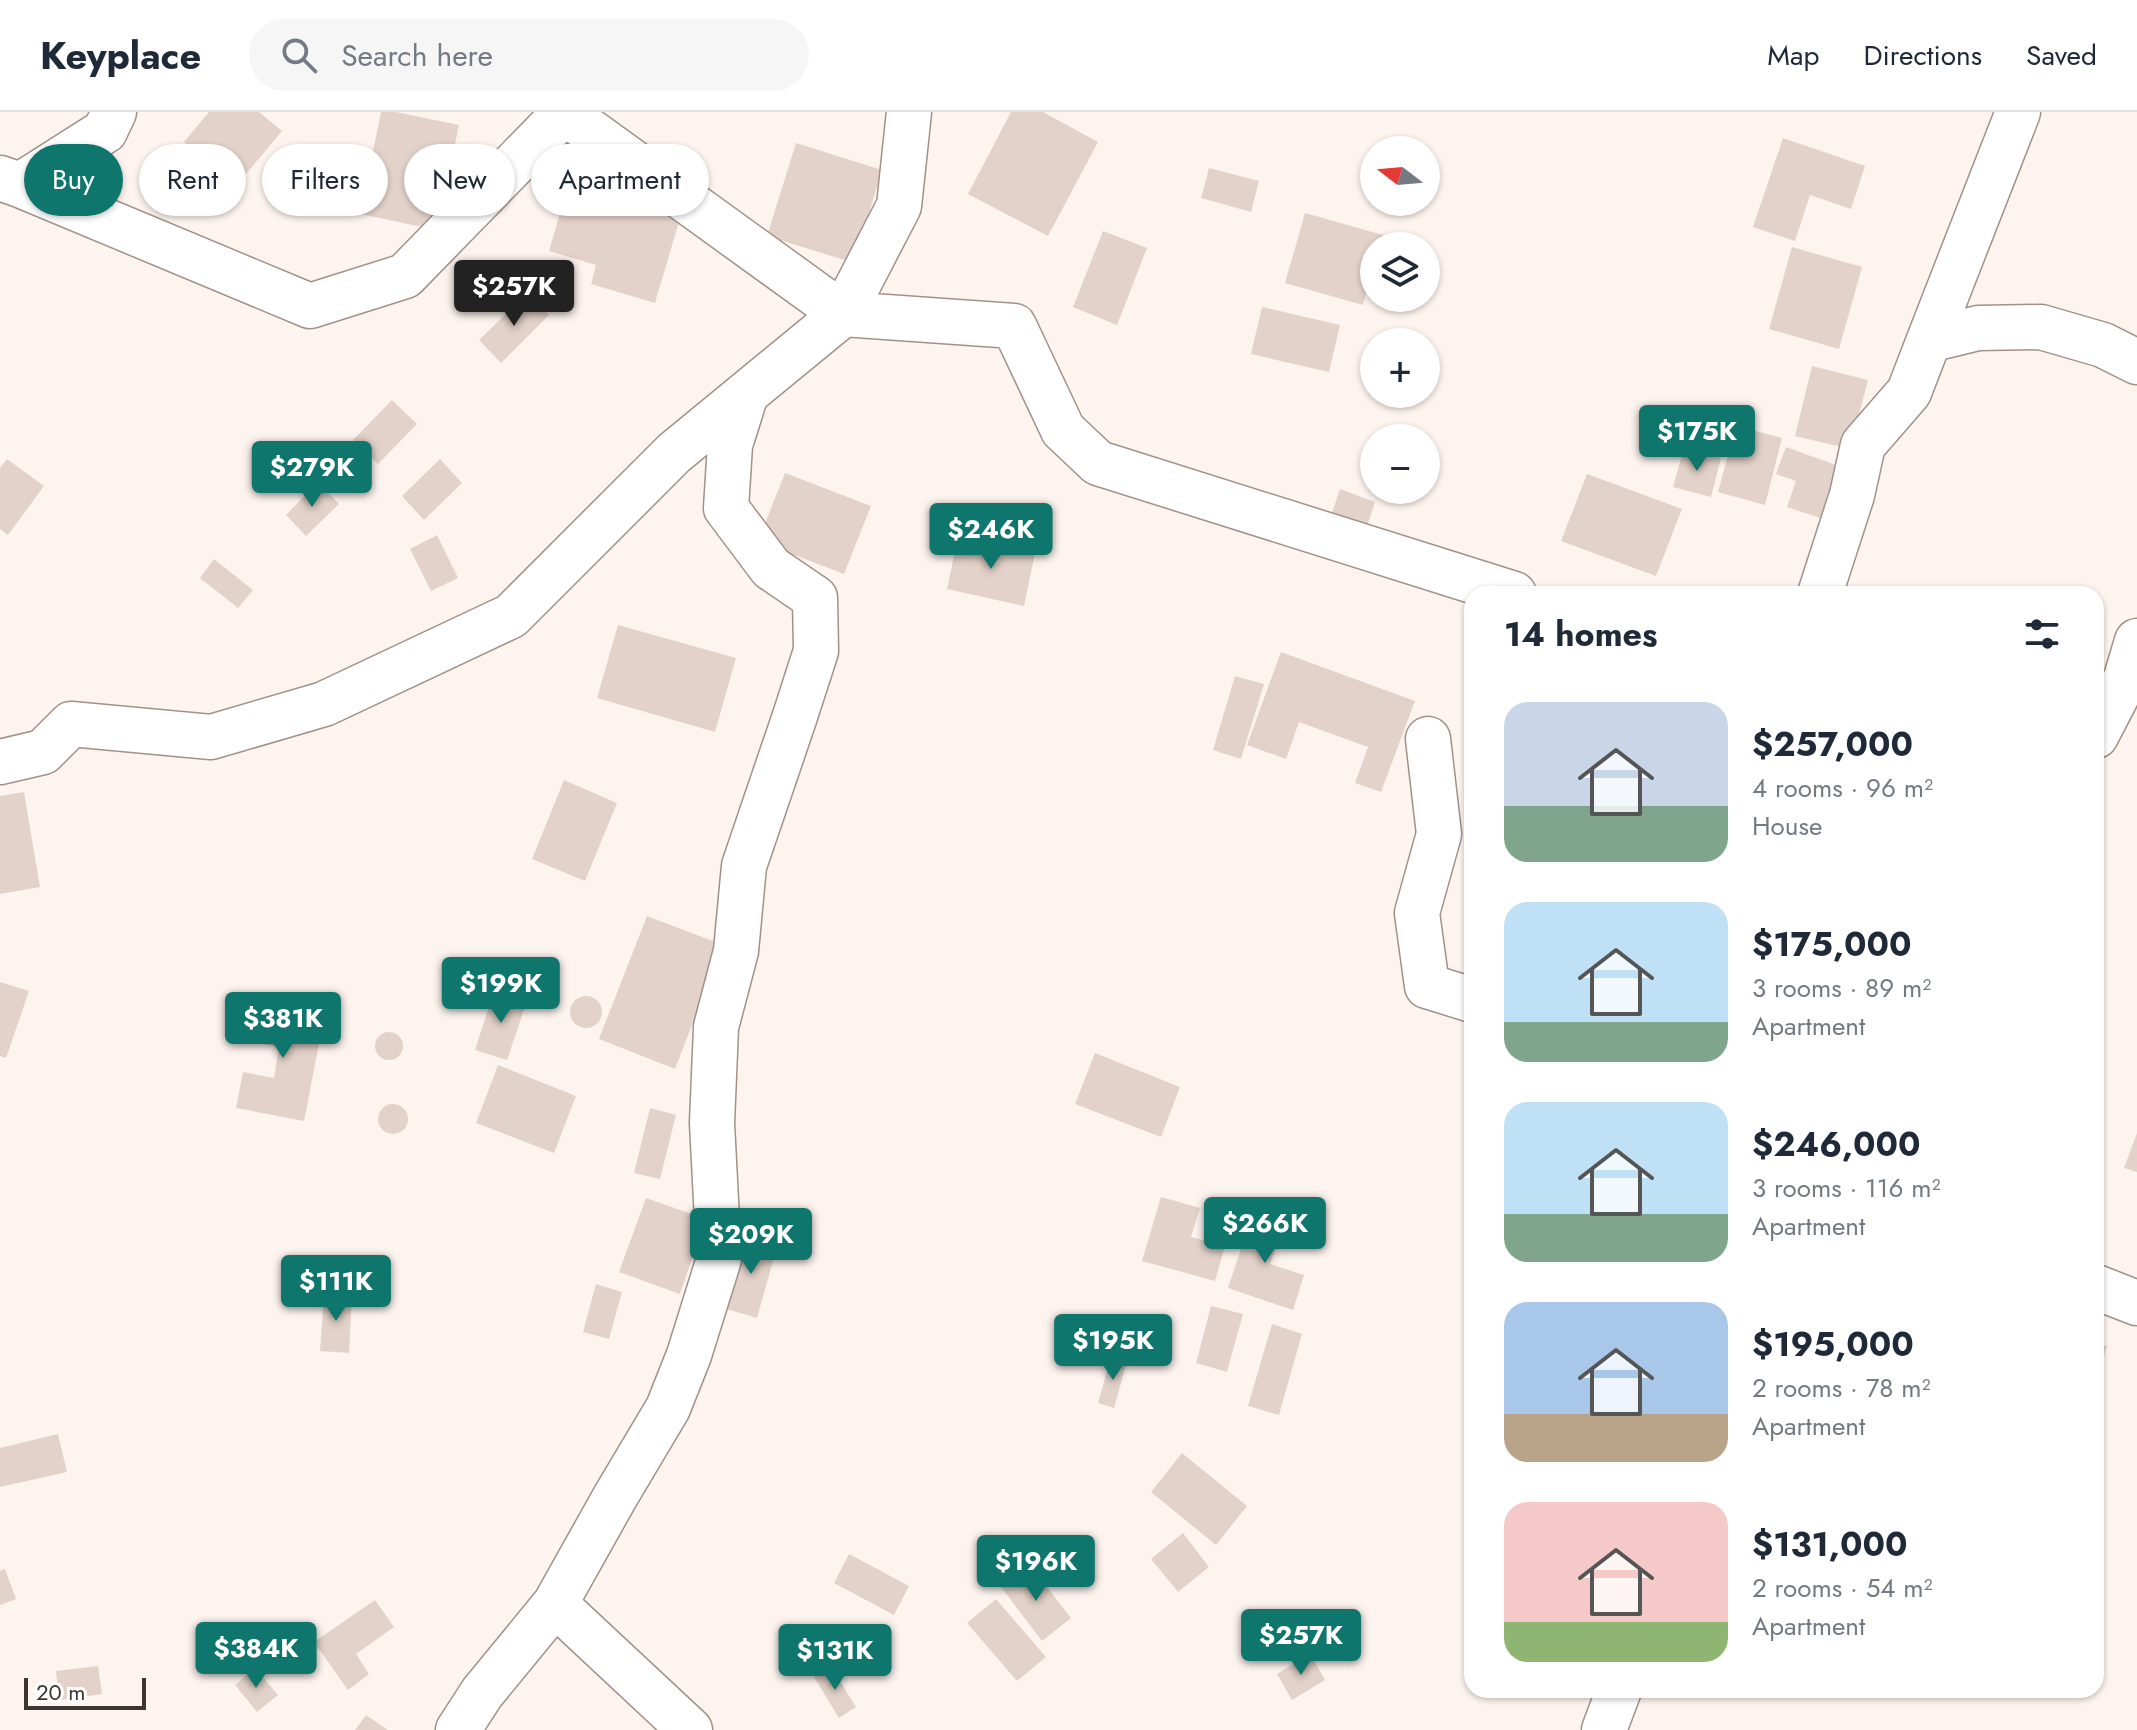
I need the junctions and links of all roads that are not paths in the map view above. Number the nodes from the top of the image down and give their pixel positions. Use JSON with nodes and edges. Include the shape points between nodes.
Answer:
{"nodes":[{"id":1,"x":114,"y":112,"type":"edge"},
{"id":2,"x":565,"y":112,"type":"edge"},
{"id":3,"x":909,"y":112,"type":"edge"},
{"id":4,"x":2018,"y":112,"type":"edge"},
{"id":5,"x":10,"y":181,"type":"edge"},
{"id":6,"x":843,"y":314,"type":"junction"},
{"id":7,"x":1929,"y":340,"type":"junction"},
{"id":8,"x":2137,"y":362,"type":"edge"},
{"id":9,"x":746,"y":394,"type":"junction"},
{"id":10,"x":1489,"y":586,"type":"edge"},
{"id":11,"x":1823,"y":586,"type":"edge"},
{"id":12,"x":2133,"y":667,"type":"edge"},
{"id":13,"x":2104,"y":719,"type":"edge"},
{"id":14,"x":1428,"y":739,"type":"dead end"},
{"id":15,"x":0,"y":762,"type":"edge"},
{"id":16,"x":1464,"y":998,"type":"edge"},
{"id":17,"x":2104,"y":1290,"type":"edge"},
{"id":18,"x":2137,"y":1303,"type":"edge"},
{"id":19,"x":555,"y":1604,"type":"junction"},
{"id":20,"x":1616,"y":1698,"type":"edge"},
{"id":21,"x":458,"y":1730,"type":"edge"},
{"id":22,"x":690,"y":1730,"type":"edge"},
{"id":23,"x":1604,"y":1730,"type":"edge"}],
"edges":[{"from":1,"to":5,"type":"street","via":[[105,131]]},
{"from":2,"to":5,"type":"street","via":[[405,276],[310,306]]},
{"from":2,"to":6,"type":"street"},
{"from":3,"to":6,"type":"street","via":[[899,206]]},
{"from":4,"to":7,"type":"street"},
{"from":6,"to":9,"type":"street"},
{"from":6,"to":10,"type":"street","via":[[1014,326],[1063,430],[1098,463]]},
{"from":7,"to":8,"type":"street","via":[[1978,328],[2041,327],[2103,345]]},
{"from":7,"to":11,"type":"street","via":[[1909,392],[1863,445]]},
{"from":9,"to":15,"type":"street","via":[[674,453],[511,616],[324,704],[211,737],[71,724],[43,752]]},
{"from":9,"to":19,"type":"street","via":[[730,445],[726,508],[771,568],[815,598],[816,651],[744,866],[736,951],[716,1027],[712,1123],[719,1259],[668,1408]]},
{"from":12,"to":13,"type":"street"},
{"from":14,"to":16,"type":"street","via":[[1439,834],[1417,913],[1427,986]]},
{"from":17,"to":18,"type":"street"},
{"from":19,"to":21,"type":"street"},
{"from":19,"to":22,"type":"street"},
{"from":20,"to":23,"type":"street"}]}
